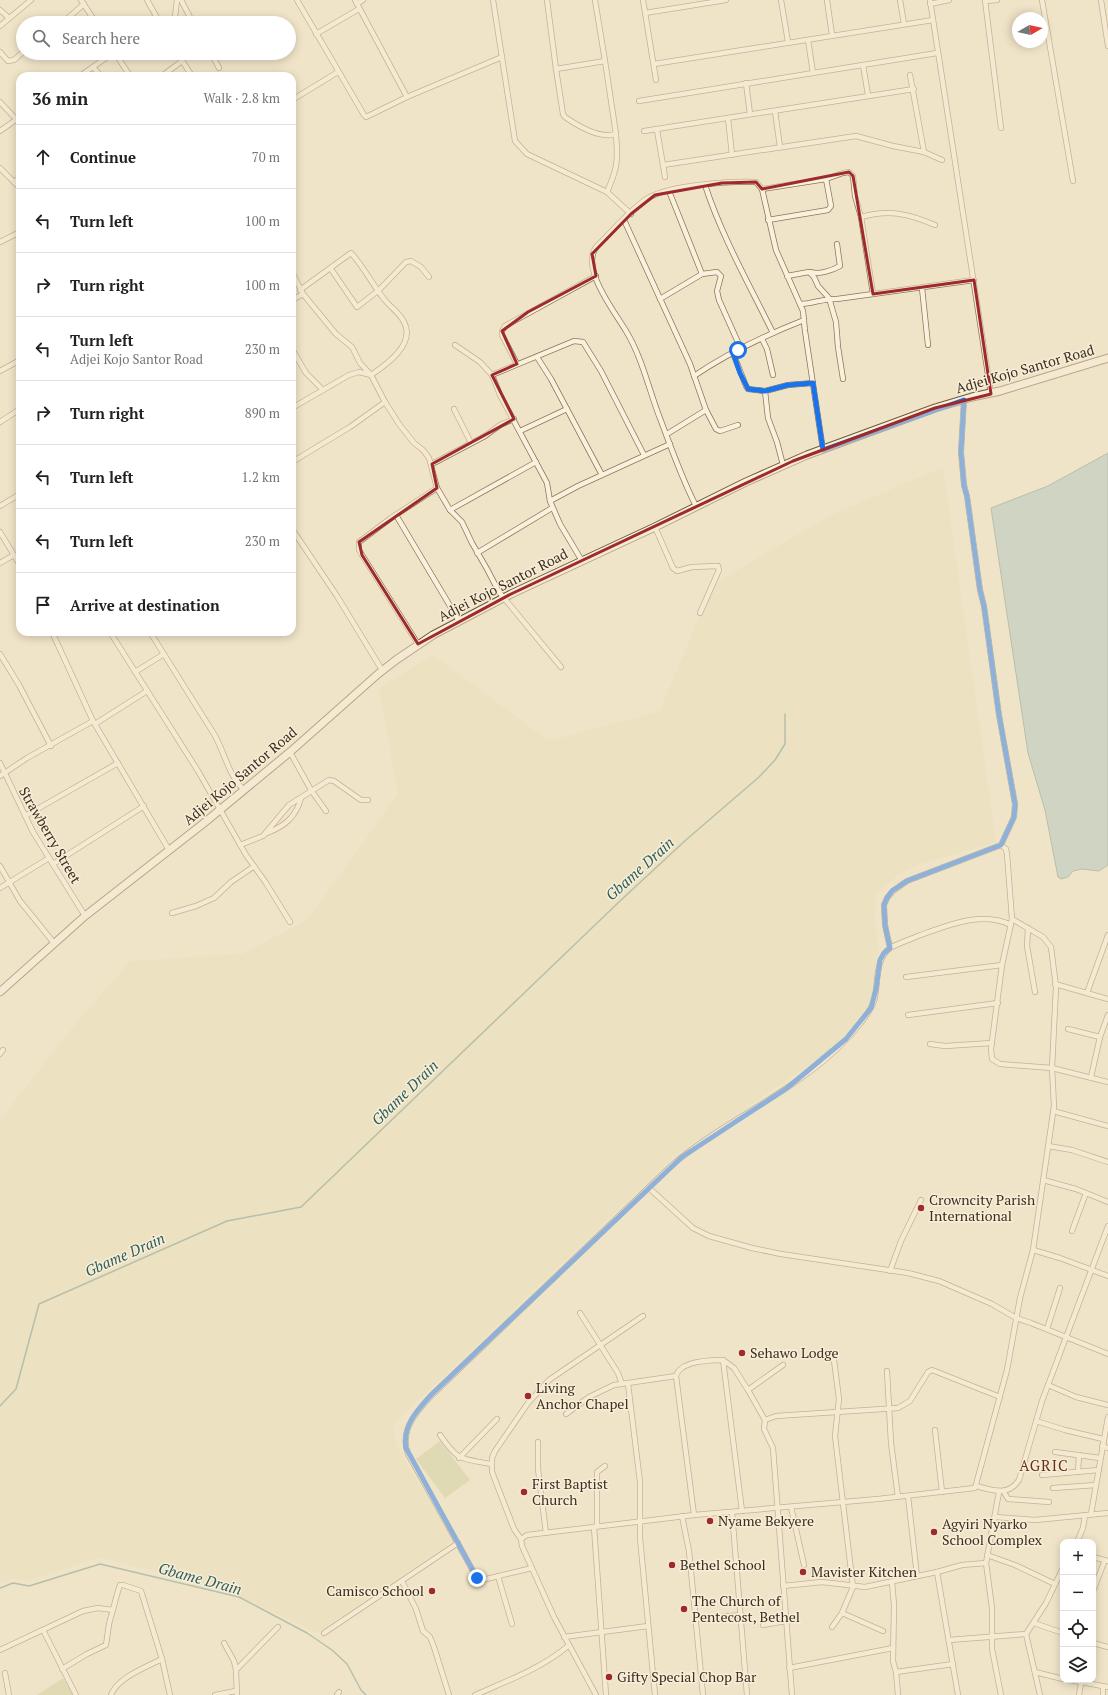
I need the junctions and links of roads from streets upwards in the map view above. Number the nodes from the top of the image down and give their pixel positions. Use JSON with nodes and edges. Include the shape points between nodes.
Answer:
{"nodes":[{"id":1,"x":31,"y":0,"type":"edge"},
{"id":2,"x":147,"y":0,"type":"edge"},
{"id":3,"x":177,"y":0,"type":"edge"},
{"id":4,"x":181,"y":0,"type":"edge"},
{"id":5,"x":297,"y":0,"type":"edge"},
{"id":6,"x":363,"y":0,"type":"edge"},
{"id":7,"x":493,"y":0,"type":"edge"},
{"id":8,"x":546,"y":0,"type":"edge"},
{"id":9,"x":595,"y":0,"type":"edge"},
{"id":10,"x":643,"y":0,"type":"edge"},
{"id":11,"x":726,"y":0,"type":"edge"},
{"id":12,"x":781,"y":0,"type":"edge"},
{"id":13,"x":827,"y":0,"type":"edge"},
{"id":14,"x":900,"y":0,"type":"edge"},
{"id":15,"x":949,"y":0,"type":"edge"},
{"id":16,"x":997,"y":0,"type":"edge"},
{"id":17,"x":1042,"y":0,"type":"edge"},
{"id":18,"x":1101,"y":0,"type":"edge"},
{"id":19,"x":985,"y":1,"type":"edge"},
{"id":20,"x":83,"y":2,"type":"edge"},
{"id":21,"x":356,"y":2,"type":"edge"},
{"id":22,"x":930,"y":2,"type":"edge"},
{"id":23,"x":359,"y":9,"type":"junction"},
{"id":24,"x":0,"y":10,"type":"edge"},
{"id":25,"x":645,"y":13,"type":"junction"},
{"id":26,"x":69,"y":16,"type":"edge"},
{"id":27,"x":92,"y":16,"type":"edge"},
{"id":28,"x":156,"y":16,"type":"edge"},
{"id":29,"x":174,"y":16,"type":"edge"},
{"id":30,"x":189,"y":16,"type":"edge"},
{"id":31,"x":9,"y":18,"type":"junction"},
{"id":32,"x":933,"y":20,"type":"junction"},
{"id":33,"x":904,"y":24,"type":"junction"},
{"id":34,"x":0,"y":26,"type":"edge"},
{"id":35,"x":316,"y":34,"type":"junction"},
{"id":36,"x":832,"y":35,"type":"junction"},
{"id":37,"x":808,"y":40,"type":"junction"},
{"id":38,"x":788,"y":42,"type":"junction"},
{"id":39,"x":1108,"y":46,"type":"edge"},
{"id":40,"x":0,"y":52,"type":"edge"},
{"id":41,"x":938,"y":53,"type":"junction"},
{"id":42,"x":502,"y":57,"type":"junction"},
{"id":43,"x":16,"y":58,"type":"edge"},
{"id":44,"x":104,"y":60,"type":"edge"},
{"id":45,"x":119,"y":60,"type":"edge"},
{"id":46,"x":215,"y":60,"type":"edge"},
{"id":47,"x":182,"y":61,"type":"joint"},
{"id":48,"x":605,"y":61,"type":"junction"},
{"id":49,"x":654,"y":64,"type":"junction"},
{"id":50,"x":862,"y":65,"type":"junction"},
{"id":51,"x":93,"y":67,"type":"junction"},
{"id":52,"x":219,"y":68,"type":"dead end"},
{"id":53,"x":556,"y":69,"type":"junction"},
{"id":54,"x":86,"y":72,"type":"edge"},
{"id":55,"x":97,"y":72,"type":"edge"},
{"id":56,"x":127,"y":72,"type":"edge"},
{"id":57,"x":167,"y":72,"type":"edge"},
{"id":58,"x":189,"y":72,"type":"edge"},
{"id":59,"x":338,"y":72,"type":"junction"},
{"id":60,"x":813,"y":73,"type":"junction"},
{"id":61,"x":910,"y":75,"type":"dead end"},
{"id":62,"x":656,"y":80,"type":"dead end"},
{"id":63,"x":746,"y":83,"type":"junction"},
{"id":64,"x":914,"y":89,"type":"junction"},
{"id":65,"x":868,"y":96,"type":"junction"},
{"id":66,"x":407,"y":97,"type":"junction"},
{"id":67,"x":296,"y":98,"type":"edge"},
{"id":68,"x":639,"y":101,"type":"dead end"},
{"id":69,"x":0,"y":102,"type":"edge"},
{"id":70,"x":775,"y":111,"type":"junction"},
{"id":71,"x":750,"y":114,"type":"junction"},
{"id":72,"x":16,"y":116,"type":"edge"},
{"id":73,"x":728,"y":118,"type":"junction"},
{"id":74,"x":16,"y":119,"type":"edge"},
{"id":75,"x":1000,"y":128,"type":"dead end"},
{"id":76,"x":657,"y":130,"type":"junction"},
{"id":77,"x":0,"y":131,"type":"edge"},
{"id":78,"x":644,"y":131,"type":"dead end"},
{"id":79,"x":616,"y":134,"type":"junction"},
{"id":80,"x":780,"y":147,"type":"junction"},
{"id":81,"x":924,"y":152,"type":"junction"},
{"id":82,"x":732,"y":155,"type":"junction"},
{"id":83,"x":942,"y":160,"type":"dead end"},
{"id":84,"x":663,"y":166,"type":"junction"},
{"id":85,"x":0,"y":168,"type":"edge"},
{"id":86,"x":665,"y":177,"type":"dead end"},
{"id":87,"x":826,"y":179,"type":"junction"},
{"id":88,"x":1073,"y":181,"type":"dead end"},
{"id":89,"x":14,"y":182,"type":"edge"},
{"id":90,"x":705,"y":185,"type":"junction"},
{"id":91,"x":762,"y":189,"type":"junction"},
{"id":92,"x":669,"y":191,"type":"junction"},
{"id":93,"x":607,"y":192,"type":"junction"},
{"id":94,"x":630,"y":214,"type":"junction"},
{"id":95,"x":861,"y":217,"type":"junction"},
{"id":96,"x":624,"y":220,"type":"junction"},
{"id":97,"x":768,"y":220,"type":"junction"},
{"id":98,"x":935,"y":225,"type":"dead end"},
{"id":99,"x":16,"y":234,"type":"edge"},
{"id":100,"x":0,"y":242,"type":"edge"},
{"id":101,"x":837,"y":244,"type":"dead end"},
{"id":102,"x":331,"y":269,"type":"junction"},
{"id":103,"x":809,"y":272,"type":"junction"},
{"id":104,"x":702,"y":274,"type":"junction"},
{"id":105,"x":596,"y":276,"type":"junction"},
{"id":106,"x":787,"y":276,"type":"junction"},
{"id":107,"x":429,"y":277,"type":"dead end"},
{"id":108,"x":296,"y":280,"type":"edge"},
{"id":109,"x":974,"y":280,"type":"junction"},
{"id":110,"x":922,"y":288,"type":"junction"},
{"id":111,"x":379,"y":290,"type":"junction"},
{"id":112,"x":302,"y":292,"type":"junction"},
{"id":113,"x":873,"y":294,"type":"junction"},
{"id":114,"x":296,"y":297,"type":"edge"},
{"id":115,"x":829,"y":298,"type":"junction"},
{"id":116,"x":660,"y":299,"type":"junction"},
{"id":117,"x":800,"y":304,"type":"junction"},
{"id":118,"x":804,"y":320,"type":"junction"},
{"id":119,"x":773,"y":334,"type":"junction"},
{"id":120,"x":762,"y":339,"type":"junction"},
{"id":121,"x":455,"y":345,"type":"dead end"},
{"id":122,"x":928,"y":345,"type":"dead end"},
{"id":123,"x":741,"y":349,"type":"junction"},
{"id":124,"x":733,"y":353,"type":"junction"},
{"id":125,"x":296,"y":356,"type":"edge"},
{"id":126,"x":537,"y":357,"type":"junction"},
{"id":127,"x":1108,"y":358,"type":"edge"},
{"id":128,"x":16,"y":362,"type":"edge"},
{"id":129,"x":517,"y":364,"type":"junction"},
{"id":130,"x":0,"y":371,"type":"edge"},
{"id":131,"x":372,"y":375,"type":"junction"},
{"id":132,"x":492,"y":375,"type":"junction"},
{"id":133,"x":773,"y":375,"type":"dead end"},
{"id":134,"x":694,"y":376,"type":"junction"},
{"id":135,"x":843,"y":379,"type":"dead end"},
{"id":136,"x":813,"y":383,"type":"junction"},
{"id":137,"x":323,"y":390,"type":"junction"},
{"id":138,"x":765,"y":391,"type":"junction"},
{"id":139,"x":991,"y":394,"type":"junction"},
{"id":140,"x":964,"y":400,"type":"junction"},
{"id":141,"x":385,"y":402,"type":"junction"},
{"id":142,"x":296,"y":406,"type":"edge"},
{"id":143,"x":454,"y":409,"type":"dead end"},
{"id":144,"x":567,"y":409,"type":"junction"},
{"id":145,"x":706,"y":410,"type":"junction"},
{"id":146,"x":16,"y":412,"type":"edge"},
{"id":147,"x":514,"y":419,"type":"junction"},
{"id":148,"x":0,"y":422,"type":"edge"},
{"id":149,"x":738,"y":425,"type":"dead end"},
{"id":150,"x":520,"y":431,"type":"junction"},
{"id":151,"x":667,"y":434,"type":"junction"},
{"id":152,"x":471,"y":443,"type":"junction"},
{"id":153,"x":670,"y":444,"type":"junction"},
{"id":154,"x":823,"y":450,"type":"junction"},
{"id":155,"x":644,"y":455,"type":"junction"},
{"id":156,"x":296,"y":458,"type":"edge"},
{"id":157,"x":536,"y":462,"type":"junction"},
{"id":158,"x":432,"y":464,"type":"junction"},
{"id":159,"x":783,"y":465,"type":"junction"},
{"id":160,"x":602,"y":475,"type":"junction"},
{"id":161,"x":437,"y":488,"type":"junction"},
{"id":162,"x":16,"y":496,"type":"edge"},
{"id":163,"x":550,"y":502,"type":"junction"},
{"id":164,"x":0,"y":506,"type":"edge"},
{"id":165,"x":696,"y":506,"type":"junction"},
{"id":166,"x":552,"y":508,"type":"junction"},
{"id":167,"x":450,"y":510,"type":"junction"},
{"id":168,"x":396,"y":515,"type":"junction"},
{"id":169,"x":655,"y":527,"type":"junction"},
{"id":170,"x":0,"y":532,"type":"edge"},
{"id":171,"x":296,"y":535,"type":"edge"},
{"id":172,"x":477,"y":553,"type":"junction"},
{"id":173,"x":14,"y":555,"type":"junction"},
{"id":174,"x":16,"y":558,"type":"edge"},
{"id":175,"x":582,"y":561,"type":"junction"},
{"id":176,"x":0,"y":563,"type":"edge"},
{"id":177,"x":503,"y":598,"type":"junction"},
{"id":178,"x":700,"y":613,"type":"dead end"},
{"id":179,"x":459,"y":621,"type":"junction"},
{"id":180,"x":54,"y":636,"type":"edge"},
{"id":181,"x":112,"y":636,"type":"edge"},
{"id":182,"x":153,"y":636,"type":"edge"},
{"id":183,"x":418,"y":644,"type":"junction"},
{"id":184,"x":0,"y":654,"type":"edge"},
{"id":185,"x":164,"y":654,"type":"junction"},
{"id":186,"x":1,"y":660,"type":"edge"},
{"id":187,"x":561,"y":667,"type":"dead end"},
{"id":188,"x":382,"y":670,"type":"junction"},
{"id":189,"x":135,"y":672,"type":"junction"},
{"id":190,"x":147,"y":691,"type":"junction"},
{"id":191,"x":94,"y":722,"type":"junction"},
{"id":192,"x":51,"y":746,"type":"junction"},
{"id":193,"x":290,"y":752,"type":"junction"},
{"id":194,"x":0,"y":763,"type":"edge"},
{"id":195,"x":118,"y":763,"type":"junction"},
{"id":196,"x":2,"y":775,"type":"edge"},
{"id":197,"x":244,"y":789,"type":"junction"},
{"id":198,"x":311,"y":790,"type":"junction"},
{"id":199,"x":301,"y":798,"type":"junction"},
{"id":200,"x":368,"y":800,"type":"dead end"},
{"id":201,"x":144,"y":806,"type":"junction"},
{"id":202,"x":220,"y":810,"type":"junction"},
{"id":203,"x":326,"y":811,"type":"dead end"},
{"id":204,"x":25,"y":816,"type":"junction"},
{"id":205,"x":267,"y":833,"type":"junction"},
{"id":206,"x":240,"y":845,"type":"junction"},
{"id":207,"x":1001,"y":845,"type":"junction"},
{"id":208,"x":169,"y":850,"type":"junction"},
{"id":209,"x":49,"y":858,"type":"junction"},
{"id":210,"x":53,"y":864,"type":"junction"},
{"id":211,"x":0,"y":866,"type":"edge"},
{"id":212,"x":253,"y":867,"type":"junction"},
{"id":213,"x":9,"y":882,"type":"junction"},
{"id":214,"x":0,"y":888,"type":"edge"},
{"id":215,"x":172,"y":913,"type":"dead end"},
{"id":216,"x":85,"y":916,"type":"junction"},
{"id":217,"x":1012,"y":919,"type":"junction"},
{"id":218,"x":290,"y":922,"type":"dead end"},
{"id":219,"x":1011,"y":925,"type":"junction"},
{"id":220,"x":1028,"y":928,"type":"junction"},
{"id":221,"x":1108,"y":935,"type":"edge"},
{"id":222,"x":54,"y":943,"type":"junction"},
{"id":223,"x":890,"y":948,"type":"junction"},
{"id":224,"x":1002,"y":964,"type":"junction"},
{"id":225,"x":906,"y":977,"type":"dead end"},
{"id":226,"x":1055,"y":984,"type":"junction"},
{"id":227,"x":0,"y":992,"type":"edge"},
{"id":228,"x":1035,"y":992,"type":"dead end"},
{"id":229,"x":1087,"y":993,"type":"junction"},
{"id":230,"x":1108,"y":999,"type":"edge"},
{"id":231,"x":998,"y":1003,"type":"junction"},
{"id":232,"x":908,"y":1015,"type":"dead end"},
{"id":233,"x":1108,"y":1015,"type":"edge"},
{"id":234,"x":1068,"y":1030,"type":"dead end"},
{"id":235,"x":1100,"y":1037,"type":"junction"},
{"id":236,"x":992,"y":1043,"type":"junction"},
{"id":237,"x":930,"y":1044,"type":"dead end"},
{"id":238,"x":1052,"y":1068,"type":"junction"},
{"id":239,"x":1091,"y":1077,"type":"junction"},
{"id":240,"x":1108,"y":1082,"type":"edge"},
{"id":241,"x":1053,"y":1111,"type":"junction"},
{"id":242,"x":1108,"y":1126,"type":"edge"},
{"id":243,"x":1048,"y":1146,"type":"junction"},
{"id":244,"x":1108,"y":1162,"type":"edge"},
{"id":245,"x":1043,"y":1180,"type":"junction"},
{"id":246,"x":649,"y":1188,"type":"junction"},
{"id":247,"x":1086,"y":1193,"type":"junction"},
{"id":248,"x":921,"y":1200,"type":"dead end"},
{"id":249,"x":1108,"y":1202,"type":"edge"},
{"id":250,"x":1108,"y":1226,"type":"edge"},
{"id":251,"x":1072,"y":1231,"type":"dead end"},
{"id":252,"x":1033,"y":1250,"type":"junction"},
{"id":253,"x":1092,"y":1270,"type":"junction"},
{"id":254,"x":890,"y":1271,"type":"junction"},
{"id":255,"x":1108,"y":1276,"type":"edge"},
{"id":256,"x":1060,"y":1288,"type":"dead end"},
{"id":257,"x":580,"y":1313,"type":"dead end"},
{"id":258,"x":643,"y":1316,"type":"dead end"},
{"id":259,"x":1016,"y":1318,"type":"junction"},
{"id":260,"x":1047,"y":1329,"type":"junction"},
{"id":261,"x":1067,"y":1337,"type":"junction"},
{"id":262,"x":600,"y":1344,"type":"junction"},
{"id":263,"x":1108,"y":1354,"type":"edge"},
{"id":264,"x":723,"y":1360,"type":"junction"},
{"id":265,"x":834,"y":1360,"type":"dead end"},
{"id":266,"x":783,"y":1365,"type":"dead end"},
{"id":267,"x":887,"y":1371,"type":"dead end"},
{"id":268,"x":676,"y":1376,"type":"junction"},
{"id":269,"x":622,"y":1384,"type":"junction"},
{"id":270,"x":628,"y":1384,"type":"junction"},
{"id":271,"x":1048,"y":1385,"type":"junction"},
{"id":272,"x":748,"y":1390,"type":"junction"},
{"id":273,"x":1000,"y":1397,"type":"junction"},
{"id":274,"x":1108,"y":1405,"type":"edge"},
{"id":275,"x":889,"y":1410,"type":"junction"},
{"id":276,"x":837,"y":1413,"type":"junction"},
{"id":277,"x":566,"y":1414,"type":"dead end"},
{"id":278,"x":1108,"y":1417,"type":"edge"},
{"id":279,"x":497,"y":1419,"type":"dead end"},
{"id":280,"x":765,"y":1420,"type":"junction"},
{"id":281,"x":1036,"y":1421,"type":"junction"},
{"id":282,"x":935,"y":1430,"type":"dead end"},
{"id":283,"x":440,"y":1435,"type":"dead end"},
{"id":284,"x":1103,"y":1439,"type":"junction"},
{"id":285,"x":538,"y":1442,"type":"dead end"},
{"id":286,"x":1102,"y":1446,"type":"junction"},
{"id":287,"x":1108,"y":1448,"type":"edge"},
{"id":288,"x":1054,"y":1452,"type":"dead end"},
{"id":289,"x":1079,"y":1455,"type":"junction"},
{"id":290,"x":459,"y":1458,"type":"junction"},
{"id":291,"x":1100,"y":1458,"type":"junction"},
{"id":292,"x":491,"y":1464,"type":"junction"},
{"id":293,"x":605,"y":1466,"type":"dead end"},
{"id":294,"x":1099,"y":1470,"type":"junction"},
{"id":295,"x":1078,"y":1472,"type":"junction"},
{"id":296,"x":1042,"y":1475,"type":"dead end"},
{"id":297,"x":1096,"y":1485,"type":"junction"},
{"id":298,"x":976,"y":1486,"type":"junction"},
{"id":299,"x":1053,"y":1488,"type":"dead end"},
{"id":300,"x":942,"y":1492,"type":"junction"},
{"id":301,"x":1002,"y":1492,"type":"junction"},
{"id":302,"x":908,"y":1496,"type":"junction"},
{"id":303,"x":898,"y":1497,"type":"junction"},
{"id":304,"x":843,"y":1501,"type":"junction"},
{"id":305,"x":1049,"y":1502,"type":"dead end"},
{"id":306,"x":791,"y":1507,"type":"junction"},
{"id":307,"x":778,"y":1508,"type":"junction"},
{"id":308,"x":742,"y":1511,"type":"junction"},
{"id":309,"x":732,"y":1512,"type":"junction"},
{"id":310,"x":1108,"y":1513,"type":"edge"},
{"id":311,"x":1091,"y":1514,"type":"junction"},
{"id":312,"x":694,"y":1515,"type":"junction"},
{"id":313,"x":1085,"y":1515,"type":"junction"},
{"id":314,"x":682,"y":1516,"type":"junction"},
{"id":315,"x":995,"y":1517,"type":"junction"},
{"id":316,"x":640,"y":1521,"type":"junction"},
{"id":317,"x":596,"y":1526,"type":"junction"},
{"id":318,"x":546,"y":1533,"type":"junction"},
{"id":319,"x":521,"y":1538,"type":"junction"},
{"id":320,"x":1078,"y":1539,"type":"edge"},
{"id":321,"x":458,"y":1543,"type":"junction"},
{"id":322,"x":987,"y":1555,"type":"junction"},
{"id":323,"x":1096,"y":1558,"type":"edge"},
{"id":324,"x":1106,"y":1561,"type":"edge"},
{"id":325,"x":986,"y":1563,"type":"junction"},
{"id":326,"x":804,"y":1565,"type":"dead end"},
{"id":327,"x":532,"y":1568,"type":"junction"},
{"id":328,"x":937,"y":1572,"type":"junction"},
{"id":329,"x":1060,"y":1574,"type":"edge"},
{"id":330,"x":498,"y":1576,"type":"junction"},
{"id":331,"x":917,"y":1576,"type":"junction"},
{"id":332,"x":402,"y":1581,"type":"junction"},
{"id":333,"x":892,"y":1582,"type":"junction"},
{"id":334,"x":1055,"y":1584,"type":"junction"},
{"id":335,"x":1096,"y":1584,"type":"edge"},
{"id":336,"x":783,"y":1586,"type":"junction"},
{"id":337,"x":853,"y":1587,"type":"junction"},
{"id":338,"x":113,"y":1610,"type":"junction"},
{"id":339,"x":842,"y":1613,"type":"junction"},
{"id":340,"x":742,"y":1615,"type":"junction"},
{"id":341,"x":696,"y":1619,"type":"junction"},
{"id":342,"x":786,"y":1622,"type":"junction"},
{"id":343,"x":1034,"y":1623,"type":"junction"},
{"id":344,"x":512,"y":1624,"type":"dead end"},
{"id":345,"x":762,"y":1625,"type":"dead end"},
{"id":346,"x":648,"y":1626,"type":"junction"},
{"id":347,"x":278,"y":1627,"type":"dead end"},
{"id":348,"x":832,"y":1627,"type":"dead end"},
{"id":349,"x":43,"y":1630,"type":"junction"},
{"id":350,"x":882,"y":1631,"type":"dead end"},
{"id":351,"x":601,"y":1632,"type":"junction"},
{"id":352,"x":1060,"y":1632,"type":"edge"},
{"id":353,"x":324,"y":1633,"type":"dead end"},
{"id":354,"x":1026,"y":1634,"type":"junction"},
{"id":355,"x":564,"y":1637,"type":"junction"},
{"id":356,"x":993,"y":1637,"type":"junction"},
{"id":357,"x":949,"y":1640,"type":"junction"},
{"id":358,"x":224,"y":1643,"type":"dead end"},
{"id":359,"x":1096,"y":1644,"type":"edge"},
{"id":360,"x":568,"y":1646,"type":"junction"},
{"id":361,"x":1108,"y":1647,"type":"edge"},
{"id":362,"x":893,"y":1648,"type":"junction"},
{"id":363,"x":0,"y":1650,"type":"edge"},
{"id":364,"x":162,"y":1659,"type":"junction"},
{"id":365,"x":953,"y":1664,"type":"junction"},
{"id":366,"x":789,"y":1668,"type":"junction"},
{"id":367,"x":62,"y":1669,"type":"junction"},
{"id":368,"x":236,"y":1670,"type":"junction"},
{"id":369,"x":896,"y":1672,"type":"junction"},
{"id":370,"x":1035,"y":1672,"type":"junction"},
{"id":371,"x":5,"y":1673,"type":"dead end"},
{"id":372,"x":1060,"y":1677,"type":"edge"},
{"id":373,"x":1081,"y":1683,"type":"edge"},
{"id":374,"x":1086,"y":1683,"type":"edge"},
{"id":375,"x":1105,"y":1687,"type":"edge"},
{"id":376,"x":237,"y":1693,"type":"edge"},
{"id":377,"x":8,"y":1695,"type":"edge"},
{"id":378,"x":76,"y":1695,"type":"edge"},
{"id":379,"x":111,"y":1695,"type":"edge"},
{"id":380,"x":170,"y":1695,"type":"edge"},
{"id":381,"x":215,"y":1695,"type":"edge"},
{"id":382,"x":449,"y":1695,"type":"edge"},
{"id":383,"x":475,"y":1695,"type":"edge"},
{"id":384,"x":596,"y":1695,"type":"edge"},
{"id":385,"x":606,"y":1695,"type":"edge"},
{"id":386,"x":655,"y":1695,"type":"edge"},
{"id":387,"x":703,"y":1695,"type":"edge"},
{"id":388,"x":747,"y":1695,"type":"edge"},
{"id":389,"x":792,"y":1695,"type":"edge"},
{"id":390,"x":898,"y":1695,"type":"edge"},
{"id":391,"x":958,"y":1695,"type":"edge"},
{"id":392,"x":1000,"y":1695,"type":"edge"},
{"id":393,"x":1040,"y":1695,"type":"edge"},
{"id":394,"x":1079,"y":1695,"type":"edge"},
{"id":395,"x":1103,"y":1695,"type":"edge"}],
"edges":[{"from":1,"to":31,"type":"street"},
{"from":2,"to":28,"type":"street"},
{"from":3,"to":29,"type":"street"},
{"from":4,"to":30,"type":"street"},
{"from":5,"to":35,"type":"street"},
{"from":6,"to":21,"type":"street"},
{"from":7,"to":42,"type":"street"},
{"from":8,"to":53,"type":"street"},
{"from":9,"to":48,"type":"street"},
{"from":10,"to":25,"type":"street"},
{"from":11,"to":25,"type":"street"},
{"from":12,"to":38,"type":"street"},
{"from":13,"to":36,"type":"street"},
{"from":14,"to":33,"type":"street"},
{"from":15,"to":22,"type":"street"},
{"from":16,"to":19,"type":"street"},
{"from":17,"to":88,"type":"street"},
{"from":18,"to":39,"type":"street"},
{"from":19,"to":75,"type":"street"},
{"from":20,"to":26,"type":"street"},
{"from":20,"to":27,"type":"street"},
{"from":21,"to":23,"type":"street"},
{"from":22,"to":32,"type":"street"},
{"from":23,"to":35,"type":"street"},
{"from":23,"to":66,"type":"street"},
{"from":24,"to":31,"type":"street"},
{"from":25,"to":49,"type":"street"},
{"from":31,"to":34,"type":"street"},
{"from":32,"to":33,"type":"street"},
{"from":32,"to":41,"type":"street"},
{"from":33,"to":36,"type":"street"},
{"from":35,"to":59,"type":"street"},
{"from":36,"to":37,"type":"street"},
{"from":37,"to":38,"type":"street"},
{"from":37,"to":60,"type":"street"},
{"from":38,"to":49,"type":"street"},
{"from":40,"to":43,"type":"street","via":[[8,61]]},
{"from":41,"to":50,"type":"street"},
{"from":41,"to":109,"type":"street"},
{"from":42,"to":66,"type":"street"},
{"from":42,"to":93,"type":"street","via":[[515,141],[521,149]]},
{"from":44,"to":51,"type":"street"},
{"from":45,"to":56,"type":"street"},
{"from":46,"to":52,"type":"street"},
{"from":47,"to":57,"type":"street"},
{"from":47,"to":58,"type":"street"},
{"from":48,"to":53,"type":"street"},
{"from":48,"to":79,"type":"street"},
{"from":49,"to":62,"type":"street"},
{"from":50,"to":60,"type":"street"},
{"from":50,"to":65,"type":"street"},
{"from":51,"to":54,"type":"street"},
{"from":51,"to":55,"type":"street"},
{"from":53,"to":79,"type":"street","via":[[565,117],[602,135]]},
{"from":59,"to":66,"type":"street","via":[[366,116]]},
{"from":59,"to":67,"type":"street"},
{"from":60,"to":63,"type":"street"},
{"from":61,"to":64,"type":"street"},
{"from":63,"to":68,"type":"street"},
{"from":63,"to":71,"type":"street"},
{"from":64,"to":65,"type":"street"},
{"from":64,"to":81,"type":"street"},
{"from":65,"to":70,"type":"street"},
{"from":69,"to":72,"type":"street"},
{"from":70,"to":71,"type":"street"},
{"from":70,"to":80,"type":"street"},
{"from":71,"to":73,"type":"street"},
{"from":73,"to":76,"type":"street"},
{"from":73,"to":82,"type":"street"},
{"from":74,"to":77,"type":"street"},
{"from":76,"to":78,"type":"street"},
{"from":76,"to":84,"type":"street"},
{"from":79,"to":93,"type":"street","via":[[618,162]]},
{"from":80,"to":81,"type":"street","via":[[856,136]]},
{"from":80,"to":82,"type":"street"},
{"from":81,"to":83,"type":"street"},
{"from":82,"to":84,"type":"street"},
{"from":84,"to":86,"type":"street"},
{"from":85,"to":89,"type":"street"},
{"from":87,"to":91,"type":"street"},
{"from":87,"to":95,"type":"street","via":[[843,172],[849,172],[853,176]]},
{"from":87,"to":97,"type":"street","via":[[831,206],[828,210]]},
{"from":90,"to":91,"type":"street","via":[[756,182]]},
{"from":90,"to":92,"type":"street"},
{"from":90,"to":119,"type":"street","via":[[734,259]]},
{"from":91,"to":97,"type":"street"},
{"from":92,"to":94,"type":"street","via":[[647,199]]},
{"from":92,"to":104,"type":"street"},
{"from":93,"to":94,"type":"street"},
{"from":94,"to":96,"type":"street"},
{"from":95,"to":98,"type":"street","via":[[874,213],[910,215]]},
{"from":95,"to":113,"type":"street"},
{"from":96,"to":105,"type":"street","via":[[594,250],[592,265]]},
{"from":96,"to":116,"type":"street"},
{"from":97,"to":106,"type":"street","via":[[776,250]]},
{"from":99,"to":100,"type":"street"},
{"from":101,"to":103,"type":"street","via":[[840,266],[816,274]]},
{"from":102,"to":111,"type":"street","via":[[351,253]]},
{"from":102,"to":111,"type":"street","via":[[357,307]]},
{"from":102,"to":112,"type":"street"},
{"from":103,"to":106,"type":"street"},
{"from":103,"to":115,"type":"street"},
{"from":104,"to":116,"type":"street"},
{"from":104,"to":123,"type":"street","via":[[717,272],[721,276],[717,291],[719,300]]},
{"from":105,"to":129,"type":"street","via":[[505,326],[502,335]]},
{"from":105,"to":151,"type":"street","via":[[602,292],[636,349]]},
{"from":106,"to":117,"type":"street"},
{"from":107,"to":111,"type":"street","via":[[421,267],[411,261],[406,262]]},
{"from":108,"to":112,"type":"street"},
{"from":109,"to":110,"type":"street"},
{"from":109,"to":139,"type":"street"},
{"from":110,"to":113,"type":"street"},
{"from":110,"to":122,"type":"street"},
{"from":111,"to":131,"type":"street","via":[[403,320],[406,330],[404,344],[400,350],[390,362]]},
{"from":112,"to":114,"type":"street"},
{"from":112,"to":131,"type":"street","via":[[336,334],[352,347],[360,363]]},
{"from":113,"to":115,"type":"street"},
{"from":115,"to":117,"type":"street","via":[[815,303]]},
{"from":115,"to":135,"type":"street","via":[[836,322]]},
{"from":116,"to":134,"type":"street"},
{"from":117,"to":118,"type":"street"},
{"from":118,"to":119,"type":"street"},
{"from":118,"to":136,"type":"street"},
{"from":119,"to":120,"type":"street"},
{"from":120,"to":123,"type":"street"},
{"from":120,"to":133,"type":"street"},
{"from":121,"to":132,"type":"street","via":[[480,362]]},
{"from":123,"to":124,"type":"street"},
{"from":124,"to":134,"type":"street"},
{"from":124,"to":138,"type":"street","via":[[748,389]]},
{"from":125,"to":137,"type":"street","via":[[306,374]]},
{"from":126,"to":129,"type":"street"},
{"from":126,"to":144,"type":"street"},
{"from":126,"to":155,"type":"street","via":[[574,341],[583,342],[601,371]]},
{"from":127,"to":139,"type":"street","name":"Adjei Kojo Santor Road"},
{"from":128,"to":130,"type":"street"},
{"from":129,"to":132,"type":"street"},
{"from":131,"to":137,"type":"street","via":[[359,372],[349,375]]},
{"from":131,"to":141,"type":"street"},
{"from":132,"to":147,"type":"street"},
{"from":134,"to":145,"type":"street"},
{"from":136,"to":138,"type":"street","via":[[788,385]]},
{"from":136,"to":154,"type":"street"},
{"from":137,"to":142,"type":"street"},
{"from":138,"to":159,"type":"street","via":[[768,418]]},
{"from":139,"to":140,"type":"street","name":"Adjei Kojo Santor Road"},
{"from":140,"to":154,"type":"street","name":"Adjei Kojo Santor Road"},
{"from":140,"to":207,"type":"street","via":[[961,452],[964,486],[1015,804],[1014,817]]},
{"from":141,"to":156,"type":"street","via":[[350,427]]},
{"from":141,"to":158,"type":"street","via":[[399,424]]},
{"from":143,"to":152,"type":"street"},
{"from":144,"to":150,"type":"street"},
{"from":144,"to":160,"type":"street"},
{"from":145,"to":149,"type":"street","via":[[716,429],[720,431]]},
{"from":145,"to":151,"type":"street"},
{"from":146,"to":148,"type":"street"},
{"from":147,"to":150,"type":"street"},
{"from":147,"to":152,"type":"street","via":[[500,424]]},
{"from":150,"to":157,"type":"street"},
{"from":151,"to":153,"type":"street"},
{"from":152,"to":158,"type":"street"},
{"from":153,"to":155,"type":"street"},
{"from":153,"to":165,"type":"street"},
{"from":154,"to":159,"type":"street","name":"Adjei Kojo Santor Road"},
{"from":155,"to":160,"type":"street"},
{"from":157,"to":163,"type":"street","via":[[547,483]]},
{"from":157,"to":167,"type":"street"},
{"from":158,"to":161,"type":"street"},
{"from":159,"to":165,"type":"street","name":"Adjei Kojo Santor Road"},
{"from":160,"to":163,"type":"street"},
{"from":161,"to":167,"type":"street"},
{"from":161,"to":168,"type":"street"},
{"from":162,"to":164,"type":"street"},
{"from":163,"to":166,"type":"street"},
{"from":165,"to":169,"type":"street","name":"Adjei Kojo Santor Road"},
{"from":166,"to":172,"type":"street"},
{"from":166,"to":175,"type":"street"},
{"from":167,"to":172,"type":"street","via":[[462,522]]},
{"from":168,"to":179,"type":"street"},
{"from":168,"to":183,"type":"street","via":[[359,542],[359,550]]},
{"from":169,"to":175,"type":"street","name":"Adjei Kojo Santor Road"},
{"from":169,"to":178,"type":"street","via":[[673,568],[677,571],[692,567],[718,566],[719,570]]},
{"from":170,"to":173,"type":"street"},
{"from":171,"to":188,"type":"street"},
{"from":172,"to":177,"type":"street"},
{"from":173,"to":174,"type":"street"},
{"from":173,"to":176,"type":"street"},
{"from":175,"to":177,"type":"street","name":"Adjei Kojo Santor Road"},
{"from":177,"to":179,"type":"street","name":"Adjei Kojo Santor Road"},
{"from":177,"to":187,"type":"street"},
{"from":179,"to":183,"type":"street","name":"Adjei Kojo Santor Road"},
{"from":180,"to":191,"type":"street"},
{"from":181,"to":189,"type":"street"},
{"from":182,"to":185,"type":"street"},
{"from":183,"to":188,"type":"street","name":"Adjei Kojo Santor Road"},
{"from":184,"to":186,"type":"street"},
{"from":185,"to":189,"type":"street"},
{"from":185,"to":197,"type":"street","via":[[222,748],[235,780]]},
{"from":186,"to":192,"type":"street","via":[[19,685]]},
{"from":188,"to":193,"type":"street","name":"Adjei Kojo Santor Road"},
{"from":189,"to":190,"type":"street"},
{"from":190,"to":191,"type":"street"},
{"from":190,"to":202,"type":"street"},
{"from":191,"to":192,"type":"street"},
{"from":191,"to":195,"type":"street"},
{"from":192,"to":196,"type":"street"},
{"from":193,"to":197,"type":"street","name":"Adjei Kojo Santor Road"},
{"from":193,"to":198,"type":"street"},
{"from":194,"to":196,"type":"street","name":"Strawberry Street"},
{"from":195,"to":201,"type":"street"},
{"from":195,"to":204,"type":"street"},
{"from":196,"to":204,"type":"street","name":"Strawberry Street"},
{"from":197,"to":202,"type":"street","name":"Adjei Kojo Santor Road"},
{"from":198,"to":199,"type":"street"},
{"from":198,"to":200,"type":"street","via":[[332,780],[361,800]]},
{"from":198,"to":203,"type":"street"},
{"from":199,"to":205,"type":"street","via":[[286,808]]},
{"from":199,"to":205,"type":"street","via":[[295,815],[281,827]]},
{"from":201,"to":208,"type":"street"},
{"from":201,"to":210,"type":"street"},
{"from":202,"to":206,"type":"street"},
{"from":202,"to":208,"type":"street","name":"Adjei Kojo Santor Road"},
{"from":204,"to":209,"type":"street","name":"Strawberry Street"},
{"from":205,"to":206,"type":"street","via":[[259,839]]},
{"from":206,"to":212,"type":"street"},
{"from":207,"to":217,"type":"street","via":[[1007,854]]},
{"from":207,"to":223,"type":"street","via":[[907,881],[892,891],[884,905]]},
{"from":208,"to":216,"type":"street","name":"Adjei Kojo Santor Road"},
{"from":209,"to":210,"type":"street","name":"Strawberry Street"},
{"from":209,"to":213,"type":"street"},
{"from":210,"to":216,"type":"street","name":"Strawberry Street"},
{"from":211,"to":213,"type":"street"},
{"from":212,"to":215,"type":"street","via":[[214,898]]},
{"from":212,"to":218,"type":"street"},
{"from":213,"to":214,"type":"street"},
{"from":213,"to":222,"type":"street","via":[[20,901]]},
{"from":216,"to":222,"type":"street","name":"Adjei Kojo Santor Road"},
{"from":217,"to":219,"type":"street"},
{"from":217,"to":220,"type":"street"},
{"from":219,"to":223,"type":"street","via":[[986,919],[956,923]]},
{"from":219,"to":224,"type":"street"},
{"from":220,"to":226,"type":"street","via":[[1043,937],[1051,948]]},
{"from":220,"to":228,"type":"street","via":[[1027,946]]},
{"from":221,"to":229,"type":"street"},
{"from":222,"to":227,"type":"street","name":"Adjei Kojo Santor Road"},
{"from":223,"to":246,"type":"street","via":[[880,960],[871,1008],[846,1039],[787,1088],[692,1149]]},
{"from":224,"to":225,"type":"street"},
{"from":224,"to":231,"type":"street"},
{"from":226,"to":229,"type":"street"},
{"from":226,"to":238,"type":"street"},
{"from":229,"to":230,"type":"street"},
{"from":231,"to":232,"type":"street"},
{"from":231,"to":236,"type":"street"},
{"from":233,"to":235,"type":"street"},
{"from":234,"to":235,"type":"street"},
{"from":235,"to":239,"type":"street"},
{"from":236,"to":237,"type":"street","via":[[945,1046]]},
{"from":236,"to":238,"type":"street","via":[[991,1055],[995,1062]]},
{"from":238,"to":239,"type":"street"},
{"from":238,"to":241,"type":"street"},
{"from":239,"to":240,"type":"street"},
{"from":241,"to":242,"type":"street"},
{"from":241,"to":243,"type":"street"},
{"from":243,"to":244,"type":"street","via":[[1072,1150]]},
{"from":243,"to":245,"type":"street"},
{"from":245,"to":247,"type":"street"},
{"from":245,"to":252,"type":"street"},
{"from":246,"to":254,"type":"street","via":[[693,1228],[709,1236],[781,1254]]},
{"from":246,"to":321,"type":"street","via":[[432,1394],[413,1417],[406,1433],[406,1448]]},
{"from":247,"to":249,"type":"street"},
{"from":247,"to":251,"type":"street"},
{"from":248,"to":254,"type":"street"},
{"from":250,"to":253,"type":"street"},
{"from":252,"to":253,"type":"street"},
{"from":252,"to":259,"type":"street"},
{"from":253,"to":255,"type":"street"},
{"from":253,"to":261,"type":"street"},
{"from":254,"to":259,"type":"street","via":[[939,1281],[992,1304]]},
{"from":256,"to":260,"type":"street"},
{"from":257,"to":262,"type":"street"},
{"from":258,"to":262,"type":"street"},
{"from":259,"to":260,"type":"street"},
{"from":259,"to":273,"type":"street"},
{"from":260,"to":261,"type":"street"},
{"from":261,"to":263,"type":"street"},
{"from":261,"to":271,"type":"street"},
{"from":262,"to":269,"type":"street"},
{"from":262,"to":292,"type":"street","via":[[542,1386],[495,1451]]},
{"from":264,"to":268,"type":"street","via":[[684,1366]]},
{"from":264,"to":272,"type":"street","via":[[734,1368]]},
{"from":264,"to":308,"type":"street"},
{"from":265,"to":276,"type":"street","via":[[839,1399]]},
{"from":266,"to":272,"type":"street"},
{"from":267,"to":275,"type":"street"},
{"from":268,"to":270,"type":"street"},
{"from":268,"to":312,"type":"street"},
{"from":269,"to":270,"type":"street"},
{"from":269,"to":277,"type":"street","via":[[597,1392]]},
{"from":270,"to":316,"type":"street","via":[[640,1482]]},
{"from":271,"to":274,"type":"street"},
{"from":271,"to":281,"type":"street"},
{"from":272,"to":280,"type":"street"},
{"from":273,"to":275,"type":"street","via":[[932,1370],[905,1406]]},
{"from":273,"to":298,"type":"street"},
{"from":275,"to":276,"type":"street"},
{"from":275,"to":303,"type":"street"},
{"from":276,"to":280,"type":"street","via":[[776,1416]]},
{"from":276,"to":304,"type":"street","via":[[835,1436]]},
{"from":278,"to":284,"type":"street"},
{"from":279,"to":290,"type":"street"},
{"from":280,"to":307,"type":"street","via":[[764,1429],[774,1454]]},
{"from":281,"to":284,"type":"street"},
{"from":281,"to":301,"type":"street","via":[[1019,1480],[1011,1489]]},
{"from":282,"to":300,"type":"street"},
{"from":283,"to":290,"type":"street"},
{"from":284,"to":286,"type":"street"},
{"from":285,"to":318,"type":"street","via":[[538,1475]]},
{"from":286,"to":287,"type":"street"},
{"from":286,"to":291,"type":"street"},
{"from":288,"to":289,"type":"street"},
{"from":289,"to":291,"type":"street"},
{"from":289,"to":295,"type":"street"},
{"from":290,"to":292,"type":"street"},
{"from":291,"to":294,"type":"street"},
{"from":292,"to":319,"type":"street","via":[[514,1529]]},
{"from":293,"to":317,"type":"street","via":[[597,1472]]},
{"from":294,"to":295,"type":"street"},
{"from":294,"to":297,"type":"street"},
{"from":295,"to":296,"type":"street"},
{"from":297,"to":299,"type":"street"},
{"from":297,"to":311,"type":"street"},
{"from":298,"to":300,"type":"street"},
{"from":298,"to":301,"type":"street"},
{"from":300,"to":302,"type":"street"},
{"from":301,"to":305,"type":"street","via":[[1008,1499]]},
{"from":301,"to":315,"type":"street"},
{"from":302,"to":303,"type":"street"},
{"from":302,"to":331,"type":"street"},
{"from":303,"to":304,"type":"street"},
{"from":304,"to":306,"type":"street"},
{"from":304,"to":337,"type":"street"},
{"from":306,"to":307,"type":"street"},
{"from":306,"to":326,"type":"street"},
{"from":307,"to":308,"type":"street"},
{"from":307,"to":336,"type":"street"},
{"from":308,"to":309,"type":"street"},
{"from":309,"to":312,"type":"street"},
{"from":309,"to":340,"type":"street"},
{"from":310,"to":311,"type":"street"},
{"from":311,"to":313,"type":"street"},
{"from":312,"to":314,"type":"street"},
{"from":313,"to":315,"type":"street","via":[[1036,1520]]},
{"from":313,"to":320,"type":"street"},
{"from":314,"to":316,"type":"street"},
{"from":314,"to":341,"type":"street","via":[[689,1550]]},
{"from":315,"to":322,"type":"street"},
{"from":316,"to":317,"type":"street"},
{"from":316,"to":346,"type":"street"},
{"from":317,"to":318,"type":"street"},
{"from":317,"to":351,"type":"street"},
{"from":318,"to":319,"type":"street"},
{"from":319,"to":327,"type":"street"},
{"from":321,"to":330,"type":"street","via":[[479,1580]]},
{"from":321,"to":332,"type":"street"},
{"from":322,"to":325,"type":"street"},
{"from":322,"to":334,"type":"street"},
{"from":323,"to":324,"type":"street"},
{"from":324,"to":335,"type":"street"},
{"from":325,"to":328,"type":"street"},
{"from":325,"to":356,"type":"street"},
{"from":327,"to":330,"type":"street"},
{"from":327,"to":355,"type":"street"},
{"from":328,"to":331,"type":"street"},
{"from":328,"to":357,"type":"street"},
{"from":329,"to":334,"type":"street"},
{"from":330,"to":344,"type":"street"},
{"from":331,"to":333,"type":"street"},
{"from":332,"to":353,"type":"street"},
{"from":332,"to":382,"type":"street","via":[[416,1609],[422,1631],[430,1637]]},
{"from":333,"to":337,"type":"street"},
{"from":333,"to":362,"type":"street"},
{"from":334,"to":343,"type":"street"},
{"from":336,"to":337,"type":"street","via":[[814,1582]]},
{"from":336,"to":342,"type":"street"},
{"from":337,"to":339,"type":"street"},
{"from":338,"to":349,"type":"street","via":[[91,1608]]},
{"from":338,"to":364,"type":"street","via":[[120,1586],[141,1591]]},
{"from":338,"to":367,"type":"street","via":[[106,1645]]},
{"from":339,"to":348,"type":"street"},
{"from":339,"to":350,"type":"street"},
{"from":340,"to":341,"type":"street"},
{"from":340,"to":388,"type":"street"},
{"from":341,"to":387,"type":"street"},
{"from":342,"to":345,"type":"street"},
{"from":342,"to":366,"type":"street"},
{"from":343,"to":352,"type":"street"},
{"from":343,"to":354,"type":"street"},
{"from":346,"to":351,"type":"street"},
{"from":346,"to":386,"type":"street"},
{"from":347,"to":368,"type":"street"},
{"from":349,"to":363,"type":"street"},
{"from":349,"to":367,"type":"street"},
{"from":351,"to":355,"type":"street"},
{"from":351,"to":385,"type":"street"},
{"from":354,"to":356,"type":"street"},
{"from":354,"to":370,"type":"street"},
{"from":355,"to":360,"type":"street"},
{"from":356,"to":357,"type":"street"},
{"from":356,"to":392,"type":"street","via":[[992,1649]]},
{"from":357,"to":365,"type":"street"},
{"from":358,"to":368,"type":"street"},
{"from":359,"to":361,"type":"street"},
{"from":360,"to":383,"type":"street","via":[[541,1665]]},
{"from":360,"to":384,"type":"street","via":[[581,1664]]},
{"from":362,"to":366,"type":"street"},
{"from":362,"to":369,"type":"street"},
{"from":364,"to":379,"type":"street","via":[[131,1674]]},
{"from":364,"to":380,"type":"street"},
{"from":365,"to":369,"type":"street"},
{"from":365,"to":391,"type":"street"},
{"from":366,"to":389,"type":"street"},
{"from":367,"to":378,"type":"street"},
{"from":368,"to":376,"type":"street"},
{"from":369,"to":390,"type":"street"},
{"from":370,"to":372,"type":"street"},
{"from":370,"to":393,"type":"street"},
{"from":371,"to":377,"type":"street"},
{"from":373,"to":394,"type":"street"},
{"from":374,"to":375,"type":"street"},
{"from":375,"to":395,"type":"street"},
{"from":376,"to":381,"type":"street"}]}
